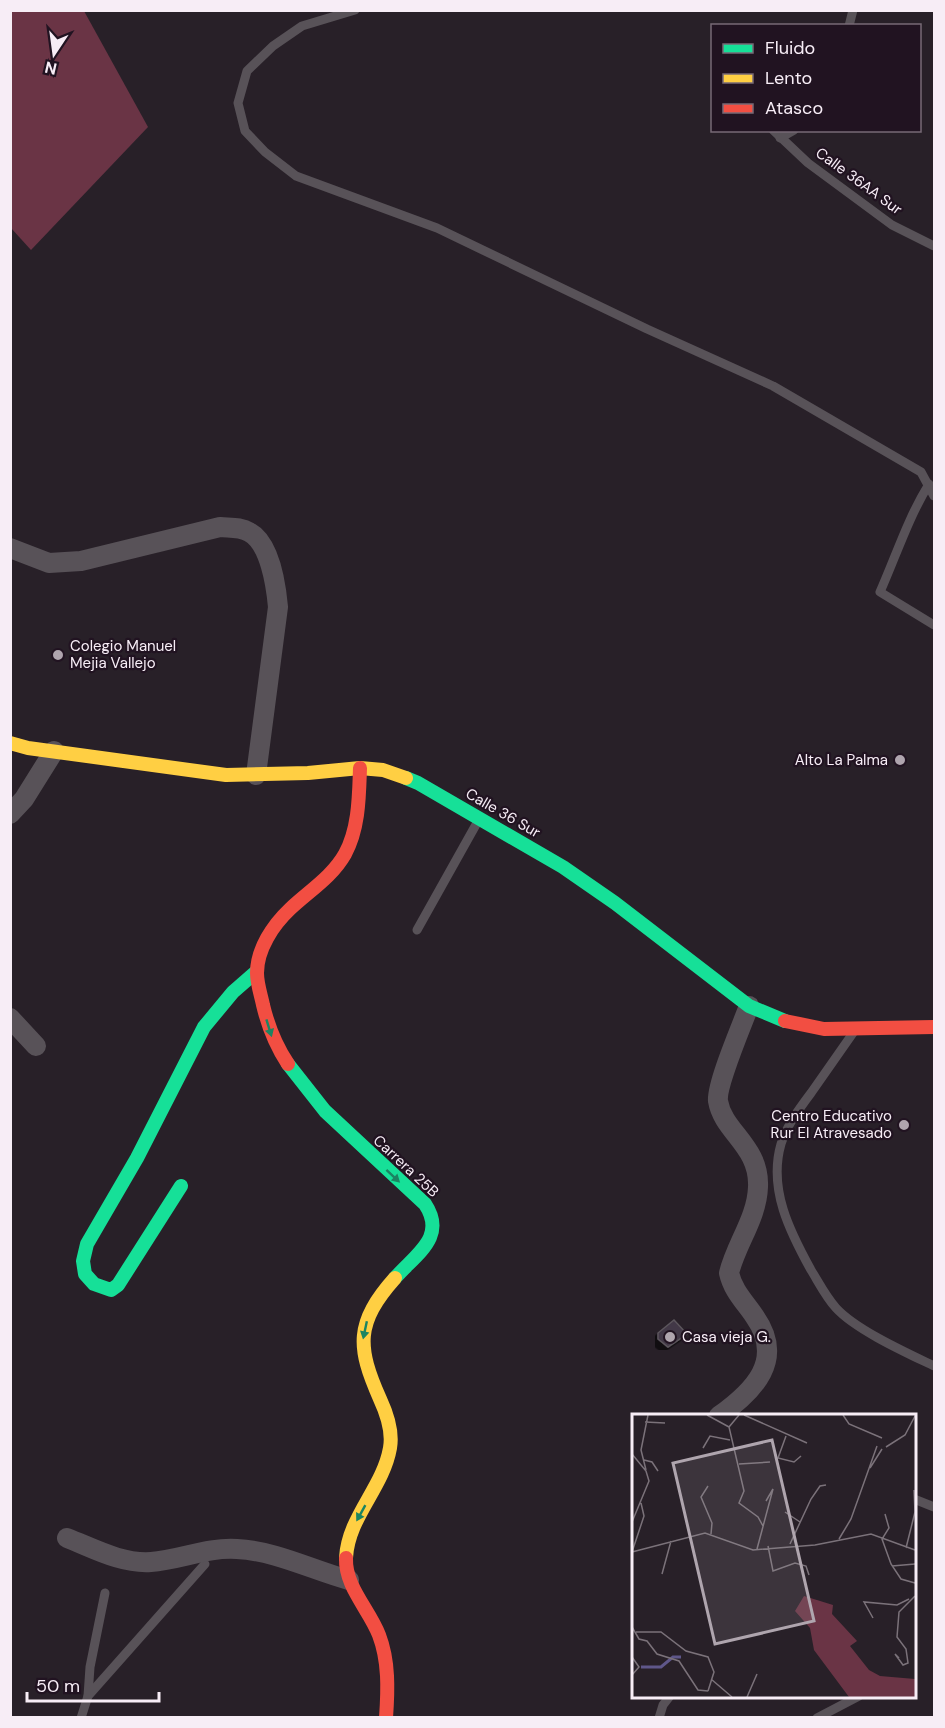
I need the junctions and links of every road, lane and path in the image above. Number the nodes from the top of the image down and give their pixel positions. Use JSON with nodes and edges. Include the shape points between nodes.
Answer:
{"nodes":[{"id":1,"x":355,"y":10,"type":"edge"},
{"id":2,"x":776,"y":134,"type":"edge"},
{"id":3,"x":934,"y":246,"type":"edge"},
{"id":4,"x":929,"y":484,"type":"junction"},
{"id":5,"x":934,"y":496,"type":"edge"},
{"id":6,"x":10,"y":548,"type":"edge"},
{"id":7,"x":934,"y":625,"type":"edge"},
{"id":8,"x":10,"y":743,"type":"edge"},
{"id":9,"x":54,"y":751,"type":"junction"},
{"id":10,"x":360,"y":768,"type":"junction"},
{"id":11,"x":256,"y":775,"type":"junction"},
{"id":12,"x":10,"y":814,"type":"edge"},
{"id":13,"x":479,"y":819,"type":"junction"},
{"id":14,"x":417,"y":930,"type":"dead end"},
{"id":15,"x":257,"y":971,"type":"junction"},
{"id":16,"x":749,"y":1006,"type":"junction"},
{"id":17,"x":10,"y":1018,"type":"edge"},
{"id":18,"x":934,"y":1027,"type":"edge"},
{"id":19,"x":855,"y":1029,"type":"junction"},
{"id":20,"x":36,"y":1046,"type":"dead end"},
{"id":21,"x":181,"y":1186,"type":"dead end"},
{"id":22,"x":934,"y":1366,"type":"edge"},
{"id":23,"x":722,"y":1414,"type":"edge"},
{"id":24,"x":915,"y":1499,"type":"edge"},
{"id":25,"x":934,"y":1507,"type":"edge"},
{"id":26,"x":67,"y":1538,"type":"dead end"},
{"id":27,"x":205,"y":1564,"type":"dead end"},
{"id":28,"x":349,"y":1580,"type":"junction"},
{"id":29,"x":105,"y":1593,"type":"dead end"},
{"id":30,"x":88,"y":1696,"type":"junction"},
{"id":31,"x":668,"y":1698,"type":"edge"},
{"id":32,"x":855,"y":1698,"type":"edge"},
{"id":33,"x":81,"y":1718,"type":"edge"},
{"id":34,"x":387,"y":1718,"type":"edge"},
{"id":35,"x":659,"y":1718,"type":"edge"},
{"id":36,"x":816,"y":1718,"type":"edge"}],
"edges":[{"from":1,"to":4,"type":"lane","via":[[302,26],[247,71],[238,103],[245,131],[265,152],[296,176],[437,228],[773,386],[921,472]]},
{"from":2,"to":3,"type":"lane","name":"Calle 36AA Sur","via":[[808,163],[892,225]]},
{"from":4,"to":5,"type":"lane"},
{"from":4,"to":7,"type":"lane","via":[[880,592]]},
{"from":6,"to":11,"type":"street","via":[[49,563],[81,561],[220,527],[250,532],[270,564],[278,607]]},
{"from":8,"to":9,"type":"street","name":"Calle 36 Sur"},
{"from":9,"to":11,"type":"street","name":"Calle 36 Sur","via":[[226,775]]},
{"from":9,"to":12,"type":"street"},
{"from":10,"to":11,"type":"street","name":"Calle 36 Sur"},
{"from":10,"to":13,"type":"street","name":"Calle 36 Sur","via":[[399,775]]},
{"from":10,"to":15,"type":"street","name":"Carrera 25B","via":[[358,815],[341,862],[280,918],[262,946]]},
{"from":13,"to":14,"type":"lane"},
{"from":13,"to":16,"type":"street","name":"Calle 36 Sur","via":[[598,891]]},
{"from":15,"to":21,"type":"street","via":[[225,1000],[204,1027],[137,1158],[87,1244],[81,1270],[89,1280],[111,1290],[118,1285]]},
{"from":15,"to":28,"type":"street","name":"Carrera 25B","one_way":true,"via":[[273,1040],[286,1065],[314,1100],[433,1215],[434,1229],[427,1242],[388,1285],[372,1308],[363,1331],[367,1373],[390,1422],[391,1446],[385,1467],[347,1545]]},
{"from":16,"to":19,"type":"street","name":"Calle 36 Sur","via":[[799,1025]]},
{"from":16,"to":23,"type":"street","via":[[718,1102],[749,1151],[756,1170],[756,1204],[729,1273],[731,1284],[762,1329],[768,1350],[766,1364],[751,1388]]},
{"from":17,"to":20,"type":"street"},
{"from":18,"to":19,"type":"street","name":"Calle 36 Sur"},
{"from":19,"to":22,"type":"lane","via":[[787,1128],[778,1162],[781,1204],[789,1229],[837,1309],[900,1350]]},
{"from":24,"to":25,"type":"lane"},
{"from":26,"to":28,"type":"street","via":[[132,1561],[150,1562],[221,1548],[241,1549]]},
{"from":27,"to":30,"type":"lane"},
{"from":28,"to":34,"type":"street","name":"Carrera 25B","via":[[384,1650]]},
{"from":29,"to":30,"type":"lane"},
{"from":30,"to":33,"type":"lane"},
{"from":31,"to":35,"type":"lane"},
{"from":32,"to":36,"type":"lane"}]}
